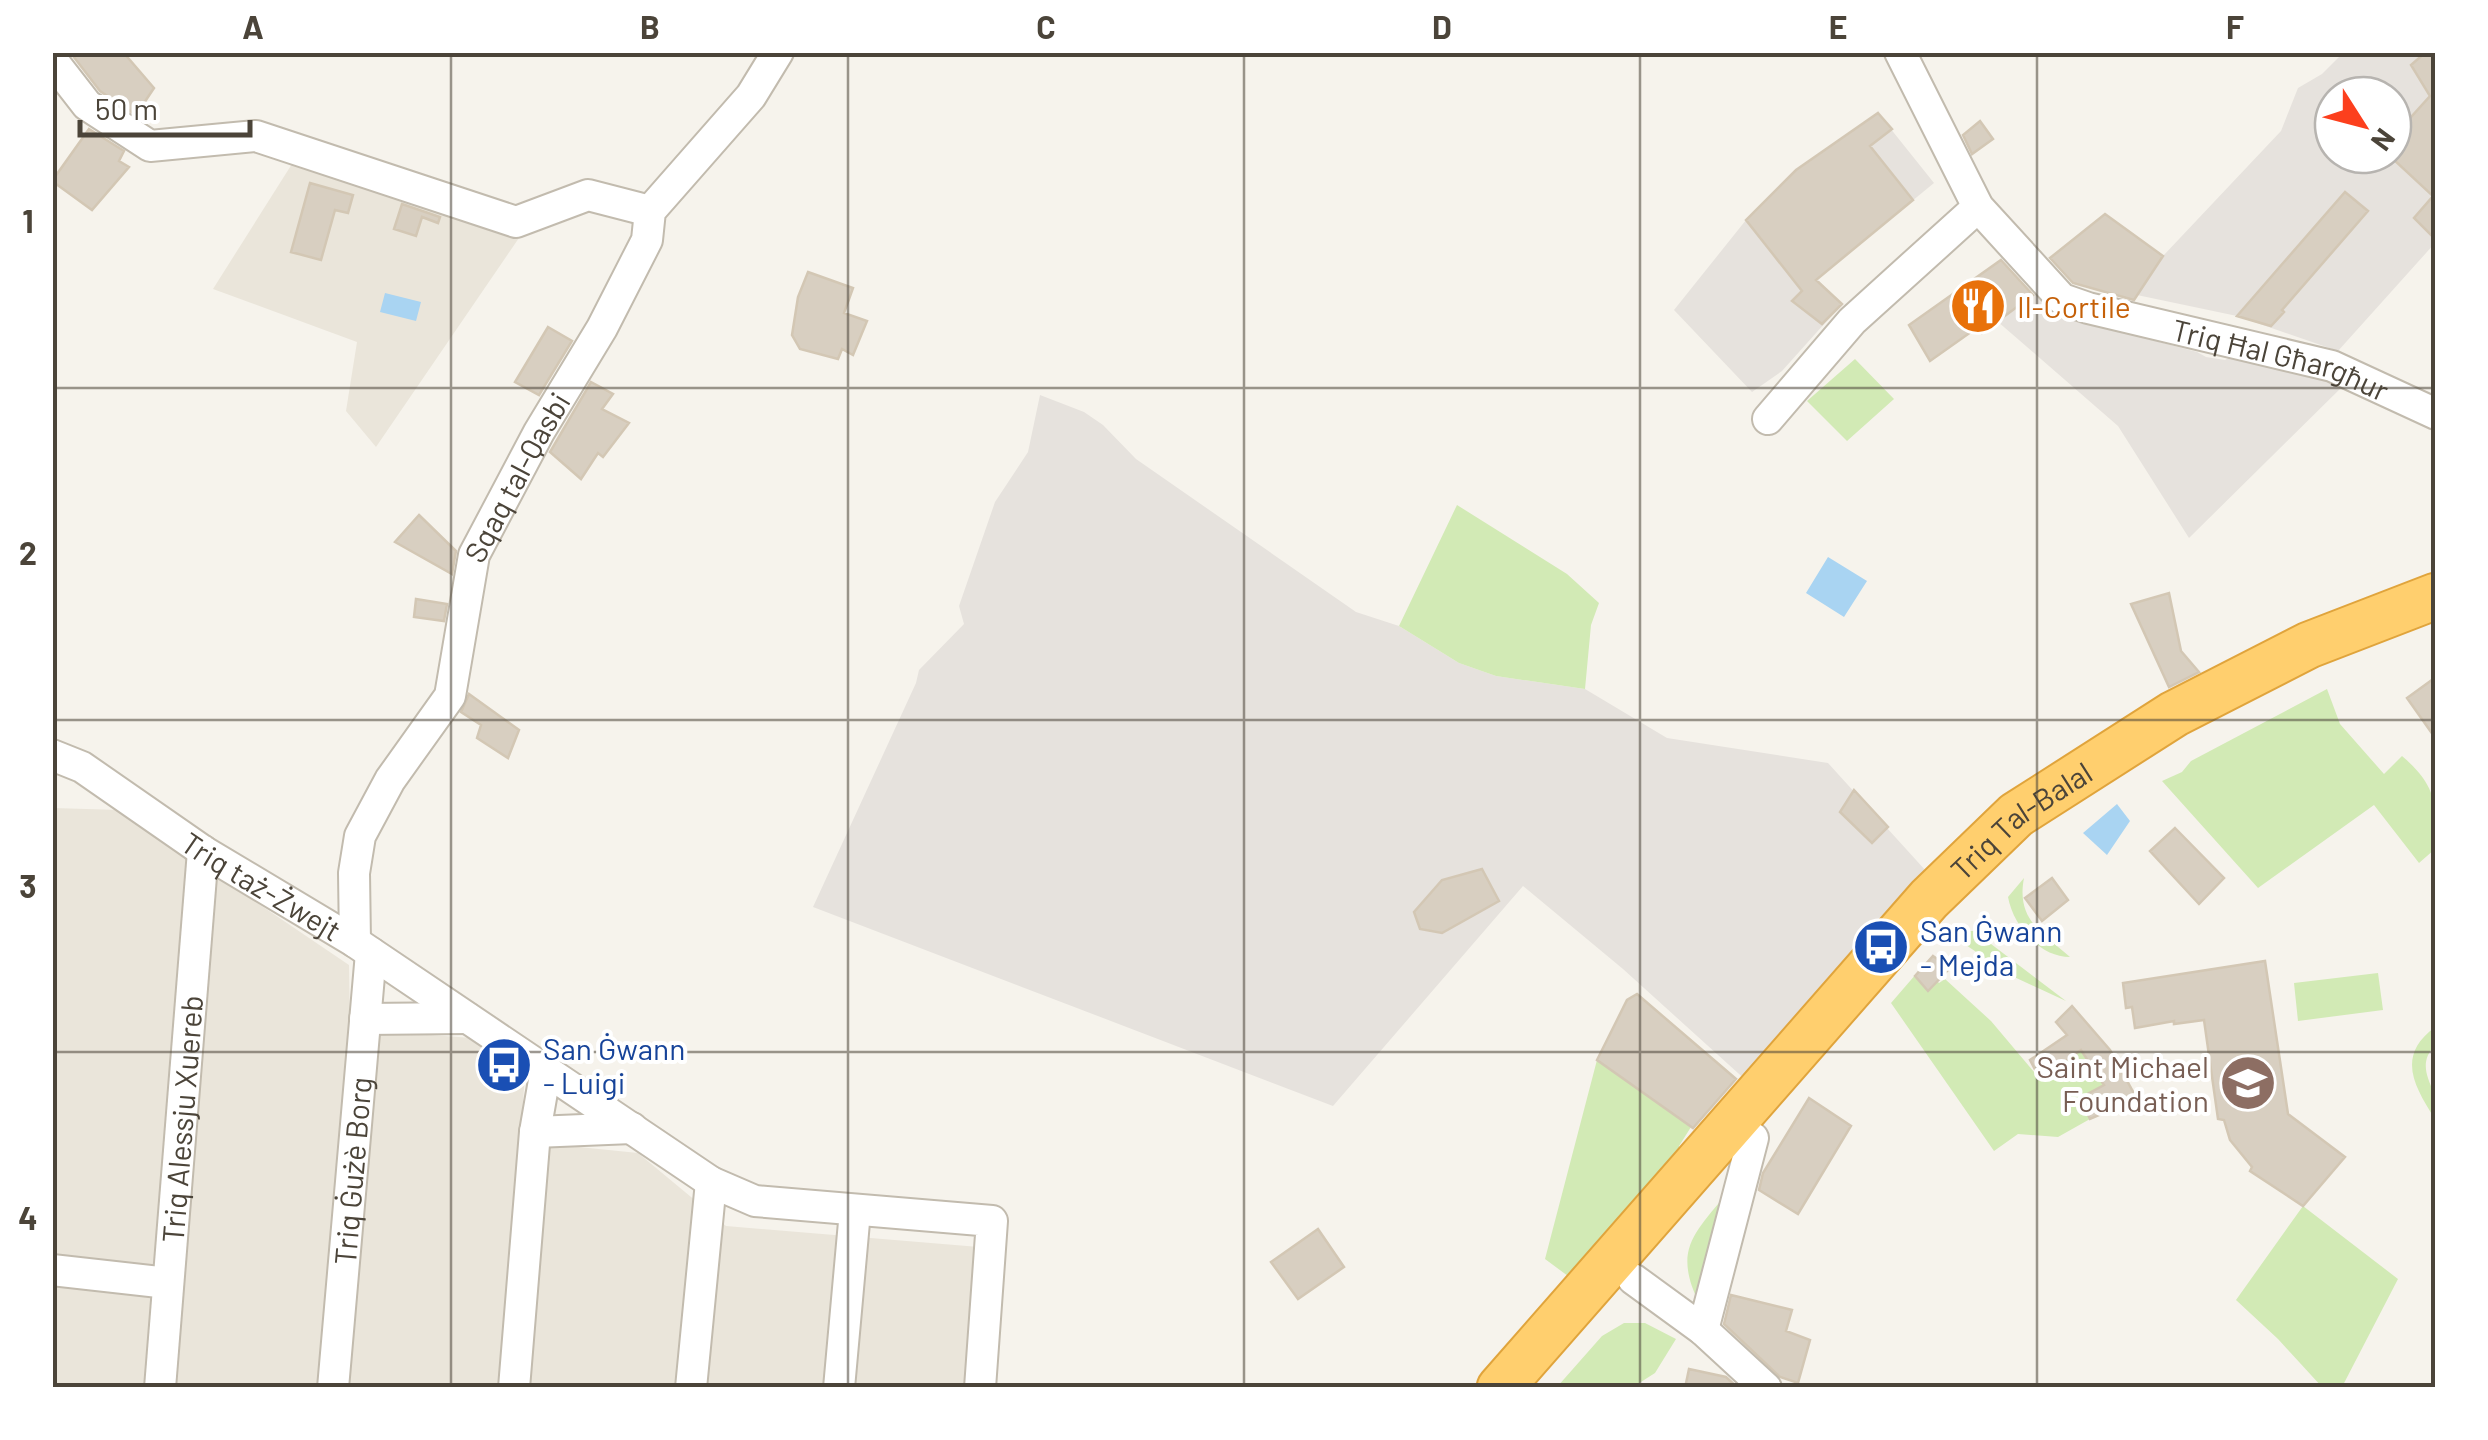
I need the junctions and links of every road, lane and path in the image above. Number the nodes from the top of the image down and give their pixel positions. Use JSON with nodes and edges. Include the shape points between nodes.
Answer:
{"nodes":[{"id":1,"x":778,"y":52,"type":"edge"},
{"id":2,"x":1900,"y":52,"type":"edge"},
{"id":3,"x":52,"y":60,"type":"edge"},
{"id":4,"x":1978,"y":208,"type":"junction"},
{"id":5,"x":650,"y":211,"type":"junction"},
{"id":6,"x":2436,"y":414,"type":"edge"},
{"id":7,"x":1768,"y":419,"type":"dead end"},
{"id":8,"x":2436,"y":596,"type":"edge"},
{"id":9,"x":2436,"y":624,"type":"edge"},
{"id":10,"x":52,"y":755,"type":"edge"},
{"id":11,"x":203,"y":851,"type":"junction"},
{"id":12,"x":363,"y":947,"type":"junction"},
{"id":13,"x":467,"y":1018,"type":"junction"},
{"id":14,"x":365,"y":1020,"type":"junction"},
{"id":15,"x":546,"y":1068,"type":"junction"},
{"id":16,"x":632,"y":1128,"type":"junction"},
{"id":17,"x":535,"y":1132,"type":"junction"},
{"id":18,"x":1753,"y":1138,"type":"junction"},
{"id":19,"x":711,"y":1182,"type":"junction"},
{"id":20,"x":855,"y":1211,"type":"junction"},
{"id":21,"x":52,"y":1270,"type":"edge"},
{"id":22,"x":1633,"y":1279,"type":"junction"},
{"id":23,"x":168,"y":1282,"type":"junction"},
{"id":24,"x":1703,"y":1330,"type":"junction"},
{"id":25,"x":160,"y":1388,"type":"edge"},
{"id":26,"x":333,"y":1388,"type":"edge"},
{"id":27,"x":514,"y":1388,"type":"edge"},
{"id":28,"x":691,"y":1388,"type":"edge"},
{"id":29,"x":838,"y":1388,"type":"edge"},
{"id":30,"x":980,"y":1388,"type":"edge"},
{"id":31,"x":1500,"y":1388,"type":"edge"},
{"id":32,"x":1533,"y":1388,"type":"edge"},
{"id":33,"x":1766,"y":1388,"type":"edge"}],
"edges":[{"from":1,"to":5,"type":"street","name":"Sqaq tal-Qasbi","via":[[750,96]]},
{"from":2,"to":4,"type":"street","name":"Triq Ħal Għargħur"},
{"from":3,"to":5,"type":"street","via":[[86,105],[150,146],[256,136],[516,222],[588,195]]},
{"from":4,"to":6,"type":"street","name":"Triq Ħal Għargħur","via":[[2062,298],[2332,366]]},
{"from":4,"to":7,"type":"street","via":[[1840,334]]},
{"from":5,"to":12,"type":"street","name":"Sqaq tal-Qasbi","via":[[646,240],[611,310],[474,555],[450,696],[390,780],[360,836],[354,873]]},
{"from":8,"to":31,"type":"highway","name":"Triq Tal-Balal","via":[[2309,645],[2174,714],[2016,816],[1929,898]]},
{"from":9,"to":18,"type":"highway","name":"Triq Tal-Balal","via":[[2331,668],[2169,752],[2056,821],[1942,921]]},
{"from":10,"to":11,"type":"street","name":"Triq taż-Żwejt","via":[[82,767]]},
{"from":11,"to":12,"type":"street","name":"Triq taż-Żwejt"},
{"from":11,"to":23,"type":"street","name":"Triq Alessju Xuereb"},
{"from":12,"to":13,"type":"street","name":"Triq taż-Żwejt"},
{"from":12,"to":14,"type":"street","name":"Triq Ġużè Borg"},
{"from":13,"to":14,"type":"street"},
{"from":13,"to":15,"type":"street","name":"Triq taż-Żwejt"},
{"from":14,"to":26,"type":"street","name":"Triq Ġużè Borg"},
{"from":15,"to":16,"type":"street","name":"Triq taż-Żwejt"},
{"from":15,"to":17,"type":"street"},
{"from":16,"to":17,"type":"street"},
{"from":16,"to":19,"type":"street","name":"Triq taż-Żwejt"},
{"from":17,"to":27,"type":"street"},
{"from":18,"to":22,"type":"highway","name":"Triq Tal-Balal"},
{"from":18,"to":24,"type":"street"},
{"from":19,"to":20,"type":"street","name":"Triq taż-Żwejt","via":[[755,1201]]},
{"from":19,"to":28,"type":"street"},
{"from":20,"to":29,"type":"street"},
{"from":20,"to":30,"type":"street","name":"Triq taż-Żwejt","via":[[992,1221]]},
{"from":21,"to":23,"type":"street"},
{"from":22,"to":24,"type":"street"},
{"from":22,"to":32,"type":"highway","name":"Triq Tal-Balal"},
{"from":23,"to":25,"type":"street","name":"Triq Alessju Xuereb"},
{"from":24,"to":33,"type":"street"}]}
